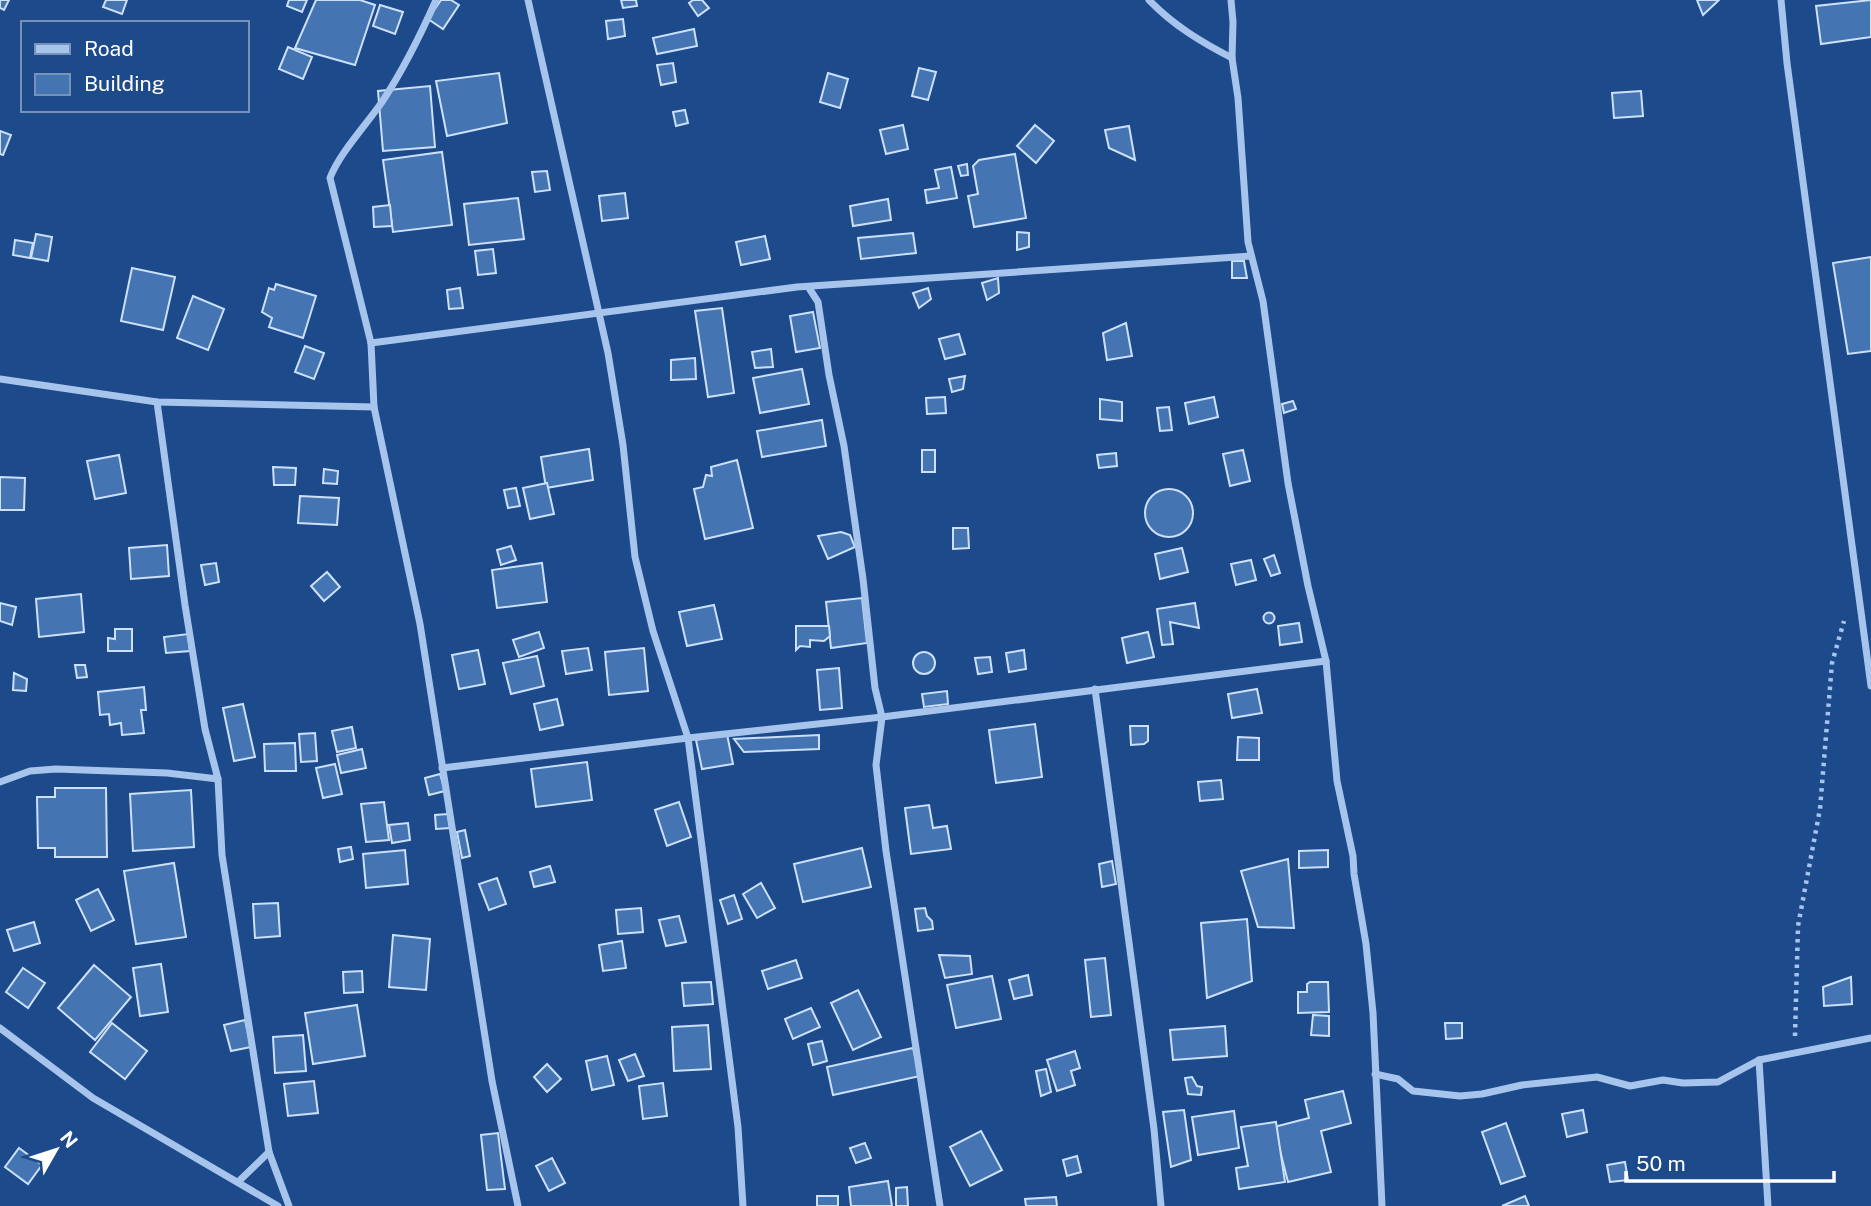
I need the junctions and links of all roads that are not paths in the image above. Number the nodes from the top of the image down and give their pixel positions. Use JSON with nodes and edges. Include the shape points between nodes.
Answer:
{"nodes":[{"id":1,"x":436,"y":0,"type":"edge"},
{"id":2,"x":528,"y":0,"type":"edge"},
{"id":3,"x":1149,"y":0,"type":"edge"},
{"id":4,"x":1231,"y":0,"type":"edge"},
{"id":5,"x":1781,"y":0,"type":"edge"},
{"id":6,"x":1232,"y":58,"type":"junction"},
{"id":7,"x":1251,"y":256,"type":"junction"},
{"id":8,"x":809,"y":288,"type":"junction"},
{"id":9,"x":599,"y":312,"type":"junction"},
{"id":10,"x":371,"y":343,"type":"junction"},
{"id":11,"x":0,"y":379,"type":"edge"},
{"id":12,"x":157,"y":402,"type":"junction"},
{"id":13,"x":374,"y":407,"type":"junction"},
{"id":14,"x":1326,"y":661,"type":"junction"},
{"id":15,"x":1871,"y":686,"type":"edge"},
{"id":16,"x":1095,"y":689,"type":"junction"},
{"id":17,"x":882,"y":717,"type":"junction"},
{"id":18,"x":688,"y":738,"type":"junction"},
{"id":19,"x":442,"y":768,"type":"junction"},
{"id":20,"x":218,"y":779,"type":"junction"},
{"id":21,"x":0,"y":782,"type":"edge"},
{"id":22,"x":0,"y":1028,"type":"edge"},
{"id":23,"x":1871,"y":1038,"type":"edge"},
{"id":24,"x":1759,"y":1060,"type":"junction"},
{"id":25,"x":1375,"y":1073,"type":"junction"},
{"id":26,"x":269,"y":1152,"type":"junction"},
{"id":27,"x":238,"y":1182,"type":"junction"},
{"id":28,"x":278,"y":1206,"type":"edge"},
{"id":29,"x":289,"y":1206,"type":"edge"},
{"id":30,"x":518,"y":1206,"type":"edge"},
{"id":31,"x":743,"y":1206,"type":"edge"},
{"id":32,"x":940,"y":1206,"type":"edge"},
{"id":33,"x":1160,"y":1206,"type":"edge"},
{"id":34,"x":1382,"y":1206,"type":"edge"},
{"id":35,"x":1768,"y":1206,"type":"edge"}],
"edges":[{"from":1,"to":10,"type":"street","via":[[383,99],[336,160],[330,178]]},
{"from":2,"to":9,"type":"street"},
{"from":3,"to":6,"type":"street","via":[[1187,33]]},
{"from":4,"to":6,"type":"street"},
{"from":5,"to":15,"type":"street"},
{"from":6,"to":7,"type":"street"},
{"from":7,"to":8,"type":"street"},
{"from":7,"to":14,"type":"street","via":[[1262,301],[1288,483]]},
{"from":8,"to":9,"type":"street"},
{"from":8,"to":17,"type":"street","via":[[818,302],[844,446],[874,688]]},
{"from":9,"to":10,"type":"street"},
{"from":9,"to":18,"type":"street","via":[[623,445],[635,556],[653,631]]},
{"from":10,"to":13,"type":"street"},
{"from":11,"to":12,"type":"street"},
{"from":12,"to":13,"type":"street"},
{"from":12,"to":20,"type":"street","via":[[205,729]]},
{"from":13,"to":19,"type":"street","via":[[419,624]]},
{"from":14,"to":16,"type":"street"},
{"from":14,"to":25,"type":"street","via":[[1337,781],[1366,944]]},
{"from":16,"to":17,"type":"street"},
{"from":16,"to":33,"type":"street","via":[[1154,1129]]},
{"from":17,"to":18,"type":"street"},
{"from":17,"to":32,"type":"street","via":[[876,765],[886,851]]},
{"from":18,"to":19,"type":"street"},
{"from":18,"to":31,"type":"street","via":[[738,1127]]},
{"from":19,"to":30,"type":"street","via":[[492,1081]]},
{"from":20,"to":21,"type":"street","via":[[56,769],[30,771]]},
{"from":20,"to":26,"type":"street","via":[[222,855]]},
{"from":22,"to":27,"type":"street","via":[[93,1098]]},
{"from":23,"to":24,"type":"street"},
{"from":24,"to":25,"type":"street","via":[[1718,1082],[1663,1080],[1630,1086],[1597,1077],[1460,1096],[1413,1091],[1398,1079]]},
{"from":24,"to":35,"type":"street"},
{"from":25,"to":34,"type":"street"},
{"from":26,"to":27,"type":"street"},
{"from":26,"to":29,"type":"street"},
{"from":27,"to":28,"type":"street"}]}
